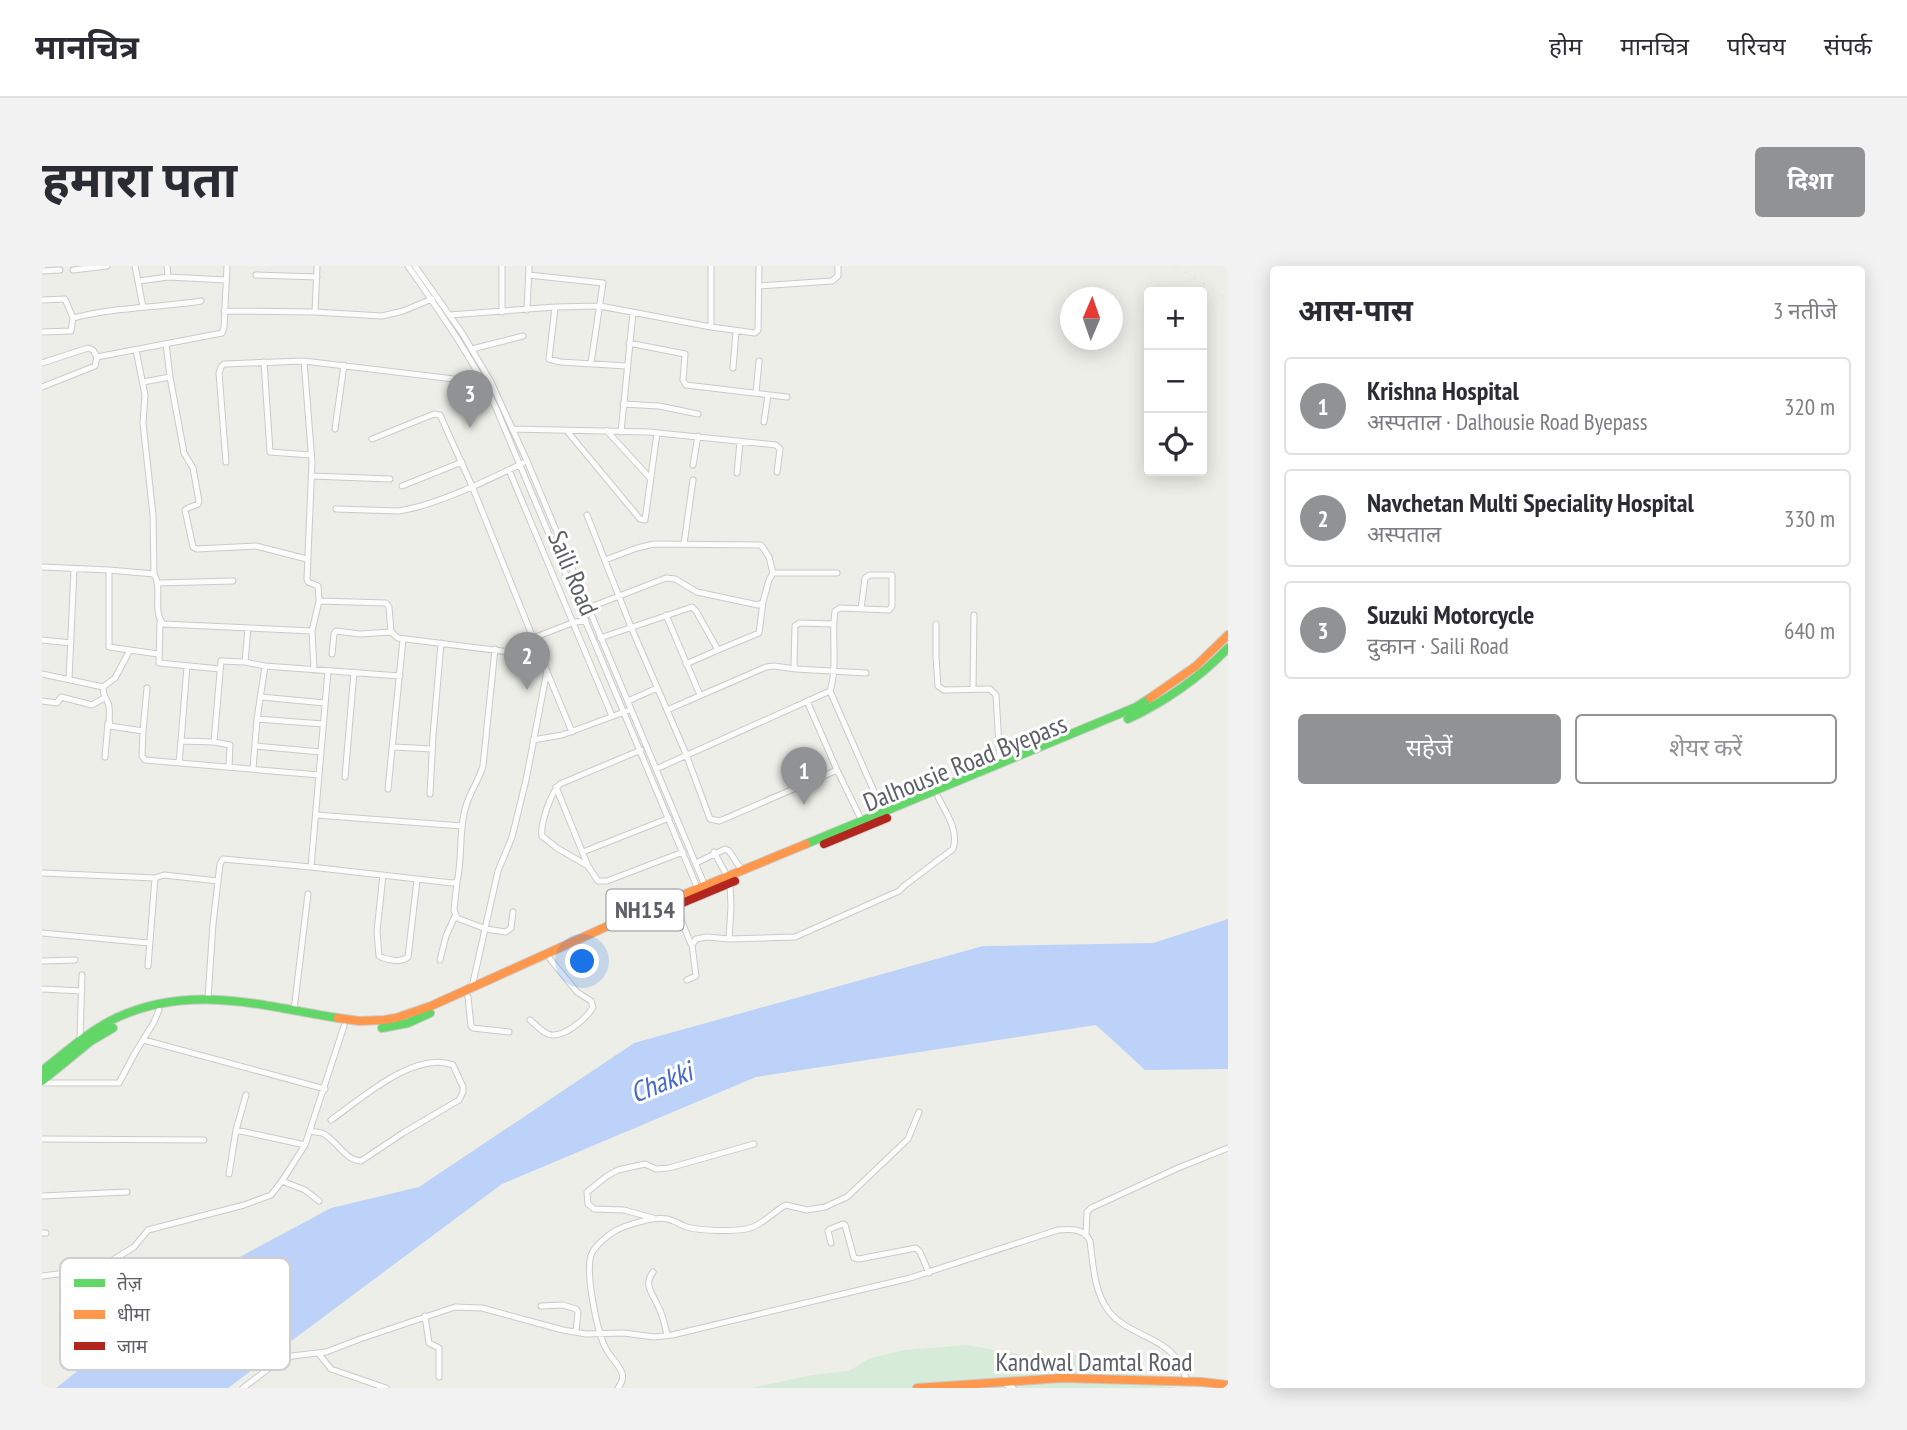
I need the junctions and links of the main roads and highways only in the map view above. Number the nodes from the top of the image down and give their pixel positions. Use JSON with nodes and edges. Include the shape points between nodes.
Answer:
{"nodes":[{"id":1,"x":1228,"y":635,"type":"edge"},
{"id":2,"x":1228,"y":648,"type":"edge"},
{"id":3,"x":728,"y":879,"type":"junction"},
{"id":4,"x":702,"y":890,"type":"junction"},
{"id":5,"x":42,"y":1071,"type":"edge"},
{"id":6,"x":42,"y":1082,"type":"edge"},
{"id":7,"x":1222,"y":1385,"type":"edge"},
{"id":8,"x":917,"y":1388,"type":"edge"}],
"edges":[{"from":1,"to":3,"type":"main road","number":"NH154","via":[[1191,673],[1114,717]]},
{"from":2,"to":3,"type":"main road","name":"Dalhousie Road Byepass","number":"NH154","via":[[1190,684],[1148,709]]},
{"from":3,"to":4,"type":"main road","name":"Dalhousie Road Byepass","number":"NH154"},
{"from":4,"to":5,"type":"main road","number":"NH154","via":[[422,1010],[381,1021],[345,1020],[256,1003],[181,1000],[108,1023]]},
{"from":4,"to":6,"type":"main road","name":"Dalhousie Road Byepass","number":"NH154","via":[[408,1023],[368,1029],[221,1005],[181,1006],[103,1033]]},
{"from":7,"to":8,"type":"main road","name":"Kandwal Damtal Road","via":[[1062,1378]]}]}
